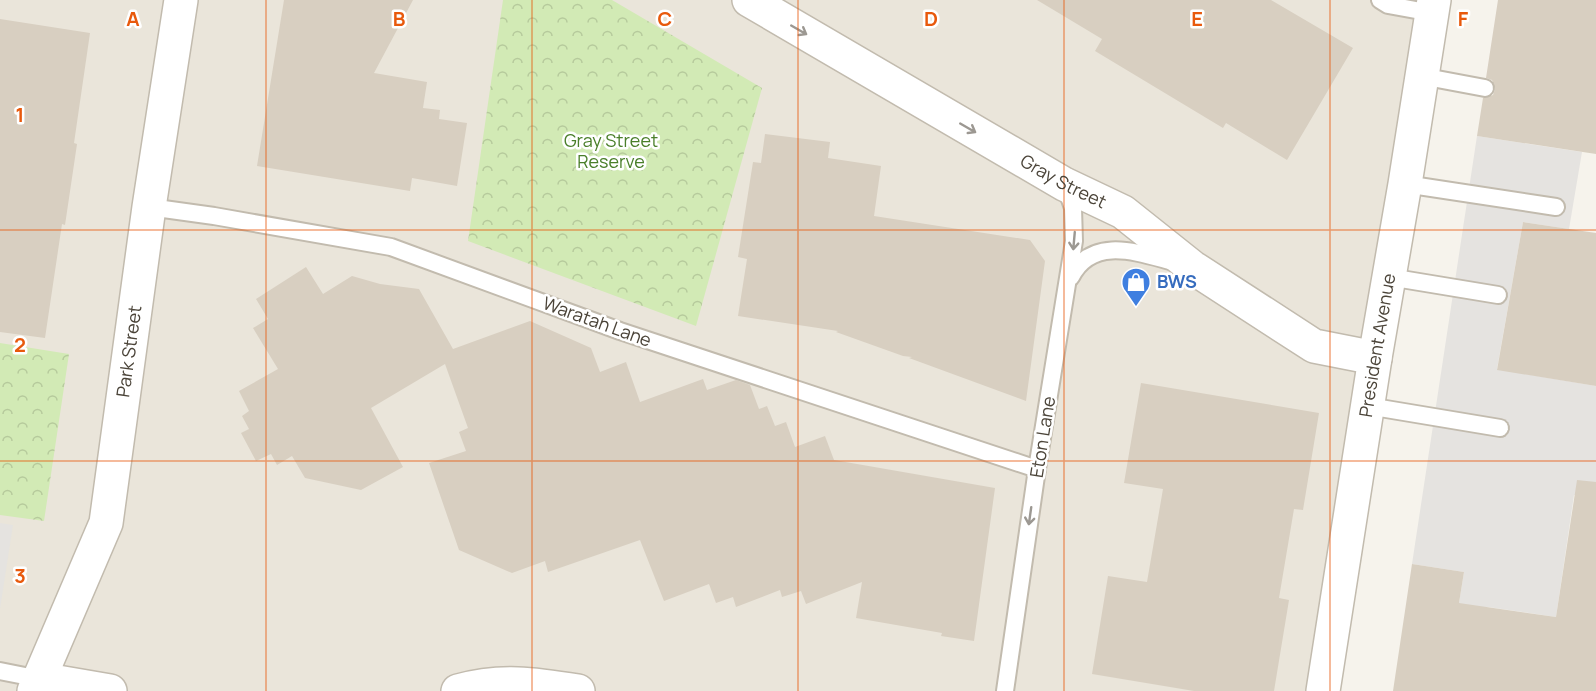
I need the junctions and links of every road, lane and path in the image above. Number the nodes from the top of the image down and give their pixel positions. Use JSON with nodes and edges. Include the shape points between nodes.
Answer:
{"nodes":[{"id":1,"x":181,"y":0,"type":"edge"},
{"id":2,"x":749,"y":0,"type":"edge"},
{"id":3,"x":1380,"y":0,"type":"edge"},
{"id":4,"x":1433,"y":6,"type":"edge"},
{"id":5,"x":1421,"y":76,"type":"junction"},
{"id":6,"x":1485,"y":88,"type":"dead end"},
{"id":7,"x":1064,"y":184,"type":"junction"},
{"id":8,"x":1405,"y":184,"type":"junction"},
{"id":9,"x":149,"y":207,"type":"junction"},
{"id":10,"x":1556,"y":207,"type":"dead end"},
{"id":11,"x":1192,"y":267,"type":"junction"},
{"id":12,"x":1389,"y":277,"type":"junction"},
{"id":13,"x":1067,"y":286,"type":"junction"},
{"id":14,"x":1498,"y":295,"type":"dead end"},
{"id":15,"x":1375,"y":358,"type":"junction"},
{"id":16,"x":1368,"y":406,"type":"junction"},
{"id":17,"x":1500,"y":428,"type":"dead end"},
{"id":18,"x":1038,"y":469,"type":"junction"},
{"id":19,"x":0,"y":671,"type":"edge"},
{"id":20,"x":37,"y":685,"type":"edge"},
{"id":21,"x":473,"y":689,"type":"edge"},
{"id":22,"x":110,"y":691,"type":"edge"},
{"id":23,"x":578,"y":691,"type":"edge"},
{"id":24,"x":1005,"y":691,"type":"edge"},
{"id":25,"x":1323,"y":691,"type":"edge"}],
"edges":[{"from":1,"to":9,"type":"street","name":"Park Street"},
{"from":2,"to":7,"type":"street","name":"Gray Street","one_way":true},
{"from":3,"to":4,"type":"lane","via":[[1388,4]]},
{"from":4,"to":5,"type":"street","name":"President Avenue"},
{"from":5,"to":6,"type":"lane"},
{"from":5,"to":8,"type":"street","name":"President Avenue"},
{"from":7,"to":11,"type":"street","name":"Gray Street","via":[[1123,212]]},
{"from":7,"to":13,"type":"lane","name":"Eton Lane","one_way":true,"via":[[1075,226]]},
{"from":8,"to":10,"type":"lane"},
{"from":8,"to":12,"type":"street","name":"President Avenue"},
{"from":9,"to":18,"type":"lane","name":"Waratah Lane","via":[[390,247],[620,331]]},
{"from":9,"to":20,"type":"street","name":"Park Street","via":[[106,523]]},
{"from":11,"to":13,"type":"lane","via":[[1133,252],[1106,251],[1082,260]]},
{"from":11,"to":15,"type":"street","name":"Gray Street","via":[[1314,346]]},
{"from":12,"to":14,"type":"lane"},
{"from":12,"to":15,"type":"street","name":"President Avenue"},
{"from":13,"to":18,"type":"lane","name":"Eton Lane"},
{"from":15,"to":16,"type":"street","name":"President Avenue"},
{"from":16,"to":17,"type":"lane"},
{"from":16,"to":25,"type":"street","name":"President Avenue"},
{"from":18,"to":24,"type":"lane","name":"Eton Lane","one_way":true},
{"from":19,"to":20,"type":"lane"},
{"from":20,"to":22,"type":"street"},
{"from":21,"to":23,"type":"street","via":[[505,683]]}]}
